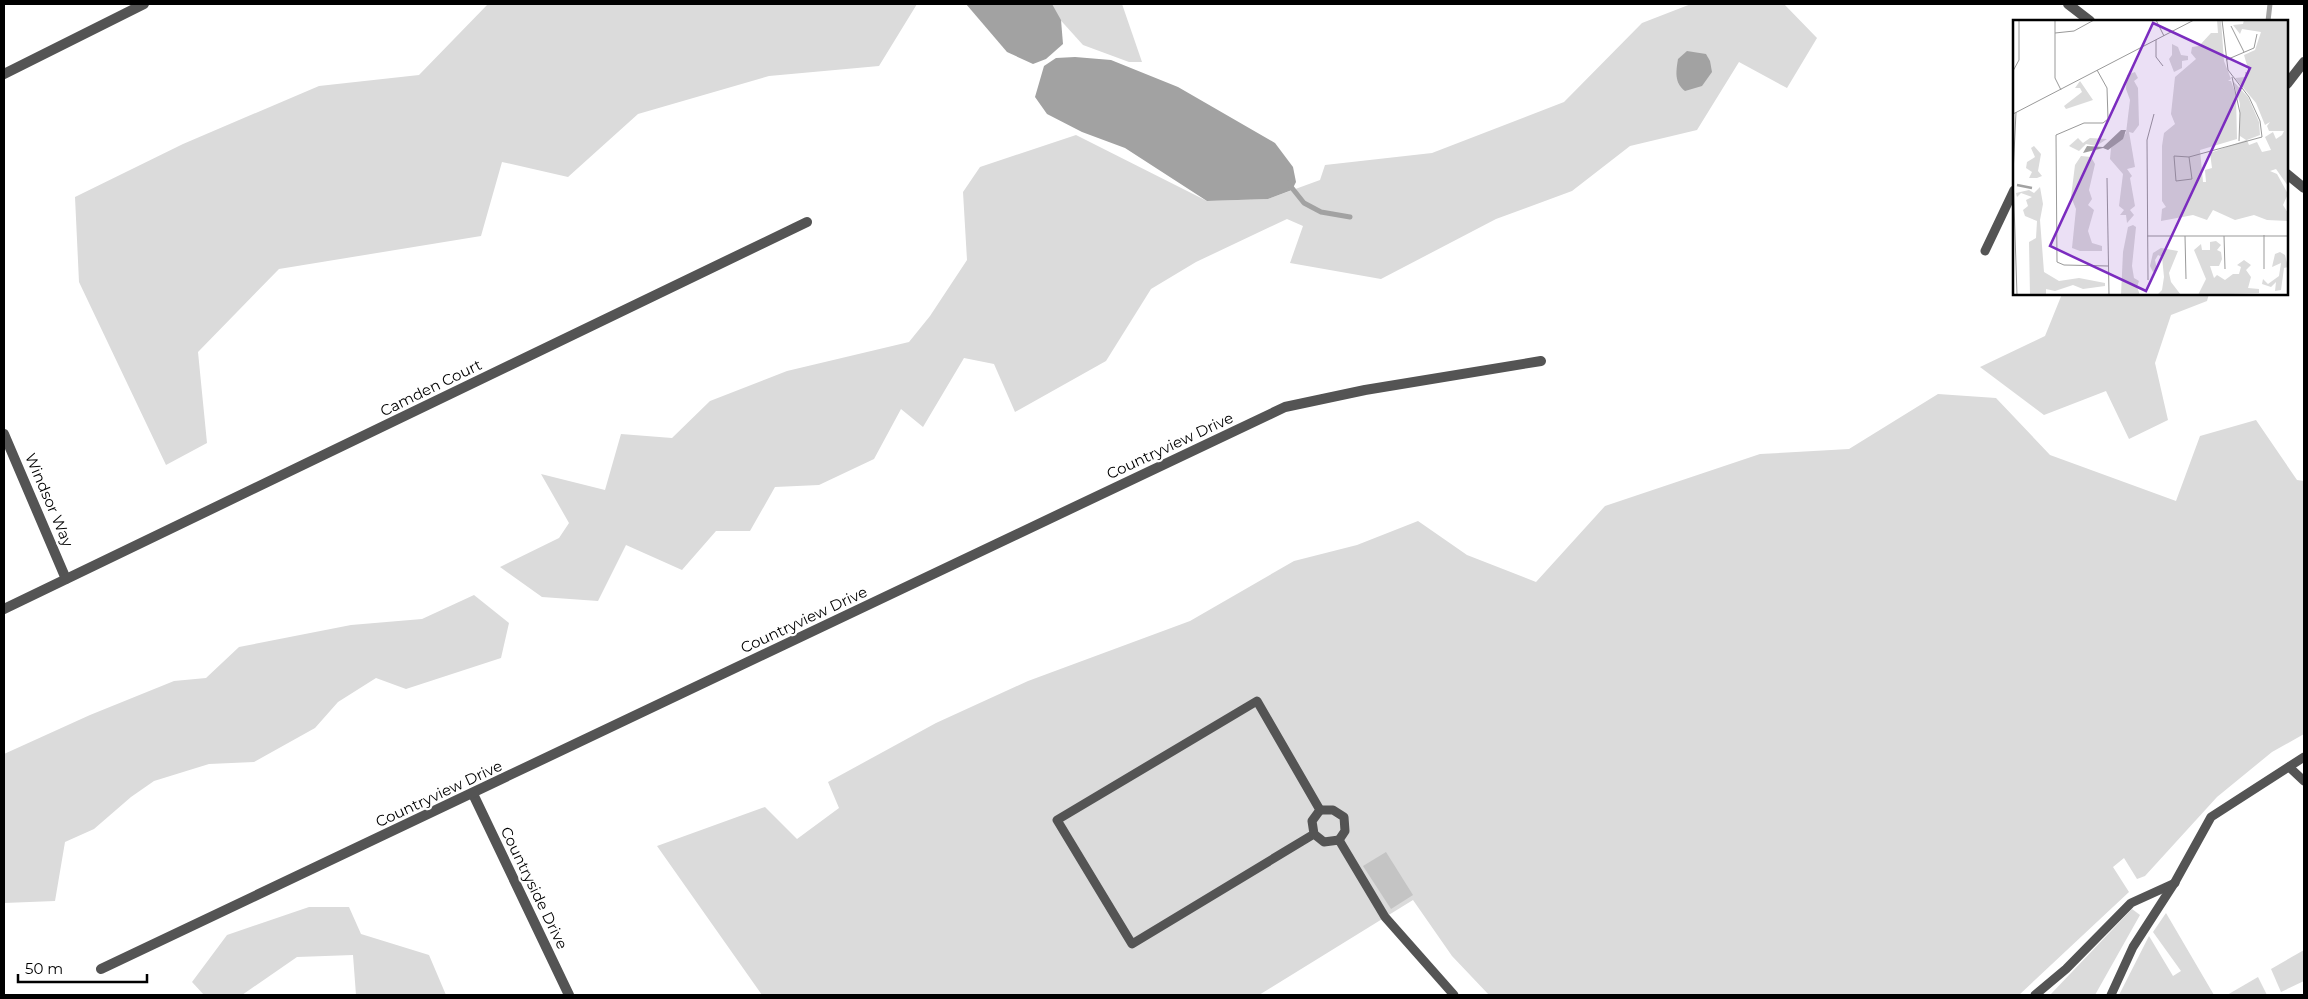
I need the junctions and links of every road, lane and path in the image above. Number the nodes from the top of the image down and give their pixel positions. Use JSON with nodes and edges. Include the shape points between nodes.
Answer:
{"nodes":[{"id":1,"x":144,"y":4,"type":"edge"},
{"id":2,"x":2068,"y":4,"type":"edge"},
{"id":3,"x":2089,"y":20,"type":"edge"},
{"id":4,"x":2304,"y":62,"type":"edge"},
{"id":5,"x":4,"y":74,"type":"edge"},
{"id":6,"x":2288,"y":83,"type":"edge"},
{"id":7,"x":2288,"y":175,"type":"edge"},
{"id":8,"x":2304,"y":188,"type":"edge"},
{"id":9,"x":2013,"y":192,"type":"edge"},
{"id":10,"x":807,"y":222,"type":"dead end"},
{"id":11,"x":1985,"y":251,"type":"dead end"},
{"id":12,"x":1541,"y":361,"type":"dead end"},
{"id":13,"x":4,"y":434,"type":"edge"},
{"id":14,"x":66,"y":579,"type":"junction"},
{"id":15,"x":4,"y":609,"type":"edge"},
{"id":16,"x":2304,"y":757,"type":"edge"},
{"id":17,"x":2289,"y":768,"type":"junction"},
{"id":18,"x":2304,"y":781,"type":"edge"},
{"id":19,"x":473,"y":794,"type":"junction"},
{"id":20,"x":1320,"y":810,"type":"junction"},
{"id":21,"x":1314,"y":834,"type":"junction"},
{"id":22,"x":1339,"y":840,"type":"junction"},
{"id":23,"x":2176,"y":882,"type":"junction"},
{"id":24,"x":101,"y":969,"type":"dead end"},
{"id":25,"x":569,"y":995,"type":"edge"},
{"id":26,"x":1454,"y":995,"type":"edge"},
{"id":27,"x":2036,"y":995,"type":"edge"},
{"id":28,"x":2111,"y":995,"type":"edge"}],
"edges":[{"from":1,"to":5,"type":"street"},
{"from":2,"to":3,"type":"street"},
{"from":4,"to":6,"type":"street"},
{"from":7,"to":8,"type":"street"},
{"from":9,"to":11,"type":"lane"},
{"from":10,"to":14,"type":"street","name":"Camden Court"},
{"from":12,"to":19,"type":"street","name":"Countryview Drive","via":[[1366,390],[1285,408]]},
{"from":13,"to":14,"type":"street","name":"Windsor Way"},
{"from":14,"to":15,"type":"street","name":"Camden Court"},
{"from":16,"to":17,"type":"lane"},
{"from":17,"to":18,"type":"lane"},
{"from":17,"to":23,"type":"lane","via":[[2211,817]]},
{"from":19,"to":24,"type":"street","name":"Countryview Drive"},
{"from":19,"to":25,"type":"street","name":"Countryside Drive"},
{"from":20,"to":21,"type":"lane","via":[[1312,820]]},
{"from":20,"to":21,"type":"lane","via":[[1257,701],[1057,820],[1132,944]]},
{"from":20,"to":22,"type":"lane","via":[[1333,810],[1344,817],[1345,831]]},
{"from":21,"to":22,"type":"lane","via":[[1324,842]]},
{"from":22,"to":26,"type":"lane","via":[[1385,917]]},
{"from":23,"to":27,"type":"lane","via":[[2131,903]]},
{"from":23,"to":28,"type":"lane","via":[[2132,947]]}]}
